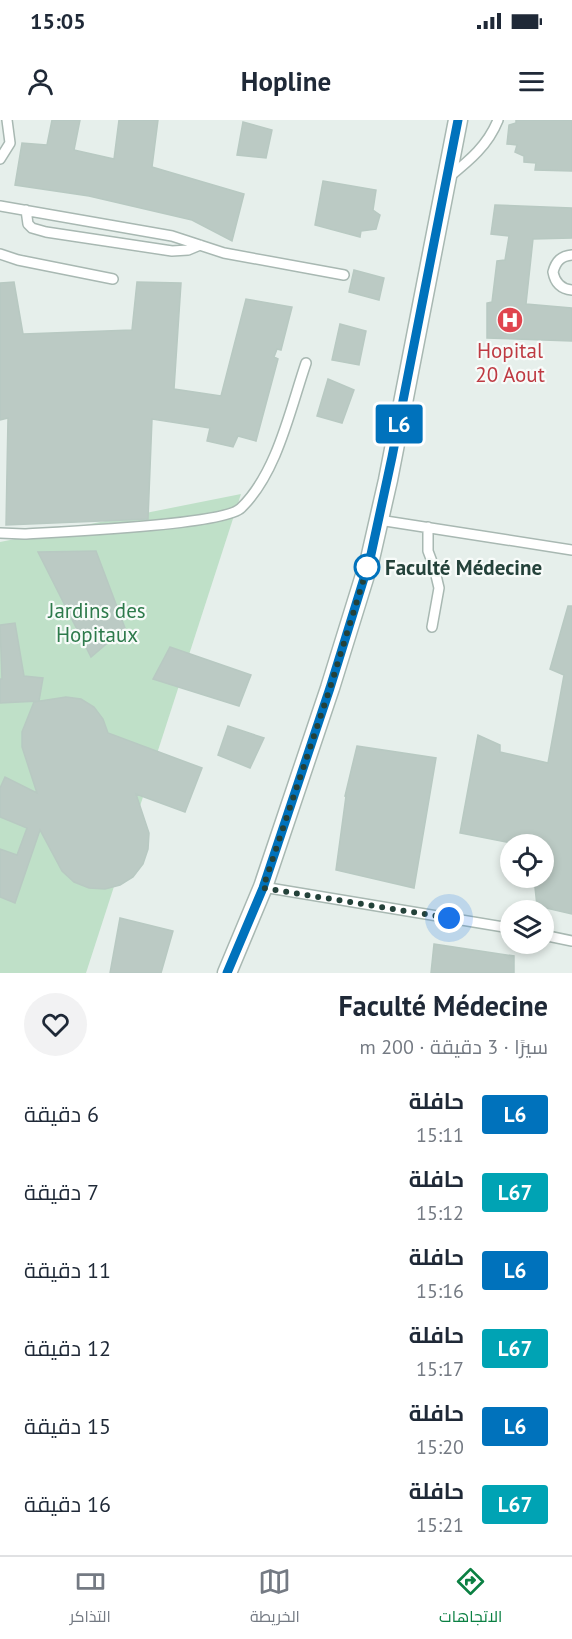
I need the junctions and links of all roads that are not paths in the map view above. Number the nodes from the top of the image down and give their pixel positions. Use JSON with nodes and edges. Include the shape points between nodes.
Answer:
{"nodes":[{"id":1,"x":7,"y":120,"type":"edge"},
{"id":2,"x":458,"y":120,"type":"edge"},
{"id":3,"x":498,"y":120,"type":"edge"},
{"id":4,"x":5,"y":142,"type":"edge"},
{"id":5,"x":0,"y":159,"type":"edge"},
{"id":6,"x":447,"y":178,"type":"junction"},
{"id":7,"x":0,"y":206,"type":"edge"},
{"id":8,"x":26,"y":210,"type":"junction"},
{"id":9,"x":200,"y":245,"type":"junction"},
{"id":10,"x":0,"y":254,"type":"edge"},
{"id":11,"x":572,"y":255,"type":"edge"},
{"id":12,"x":344,"y":275,"type":"dead end"},
{"id":13,"x":113,"y":279,"type":"dead end"},
{"id":14,"x":572,"y":290,"type":"edge"},
{"id":15,"x":306,"y":363,"type":"dead end"},
{"id":16,"x":379,"y":520,"type":"junction"},
{"id":17,"x":428,"y":527,"type":"junction"},
{"id":18,"x":0,"y":533,"type":"edge"},
{"id":19,"x":572,"y":550,"type":"edge"},
{"id":20,"x":432,"y":627,"type":"dead end"},
{"id":21,"x":263,"y":888,"type":"junction"},
{"id":22,"x":500,"y":926,"type":"edge"},
{"id":23,"x":554,"y":937,"type":"edge"},
{"id":24,"x":572,"y":941,"type":"edge"},
{"id":25,"x":227,"y":973,"type":"edge"}],
"edges":[{"from":1,"to":4,"type":"lane"},
{"from":2,"to":6,"type":"street"},
{"from":3,"to":6,"type":"lane","via":[[477,154]]},
{"from":4,"to":5,"type":"lane"},
{"from":6,"to":16,"type":"street"},
{"from":7,"to":8,"type":"lane"},
{"from":8,"to":9,"type":"lane","via":[[172,236]]},
{"from":8,"to":9,"type":"lane","via":[[28,224],[46,232],[172,251]]},
{"from":9,"to":12,"type":"lane"},
{"from":10,"to":13,"type":"lane"},
{"from":11,"to":14,"type":"lane","via":[[559,260],[553,272],[558,285]]},
{"from":15,"to":18,"type":"lane","via":[[269,470],[240,510],[189,521]]},
{"from":16,"to":17,"type":"lane"},
{"from":16,"to":21,"type":"street","via":[[330,688]]},
{"from":17,"to":19,"type":"lane"},
{"from":17,"to":20,"type":"lane","via":[[428,551],[439,588]]},
{"from":21,"to":22,"type":"lane"},
{"from":21,"to":25,"type":"street"},
{"from":23,"to":24,"type":"lane"}]}
